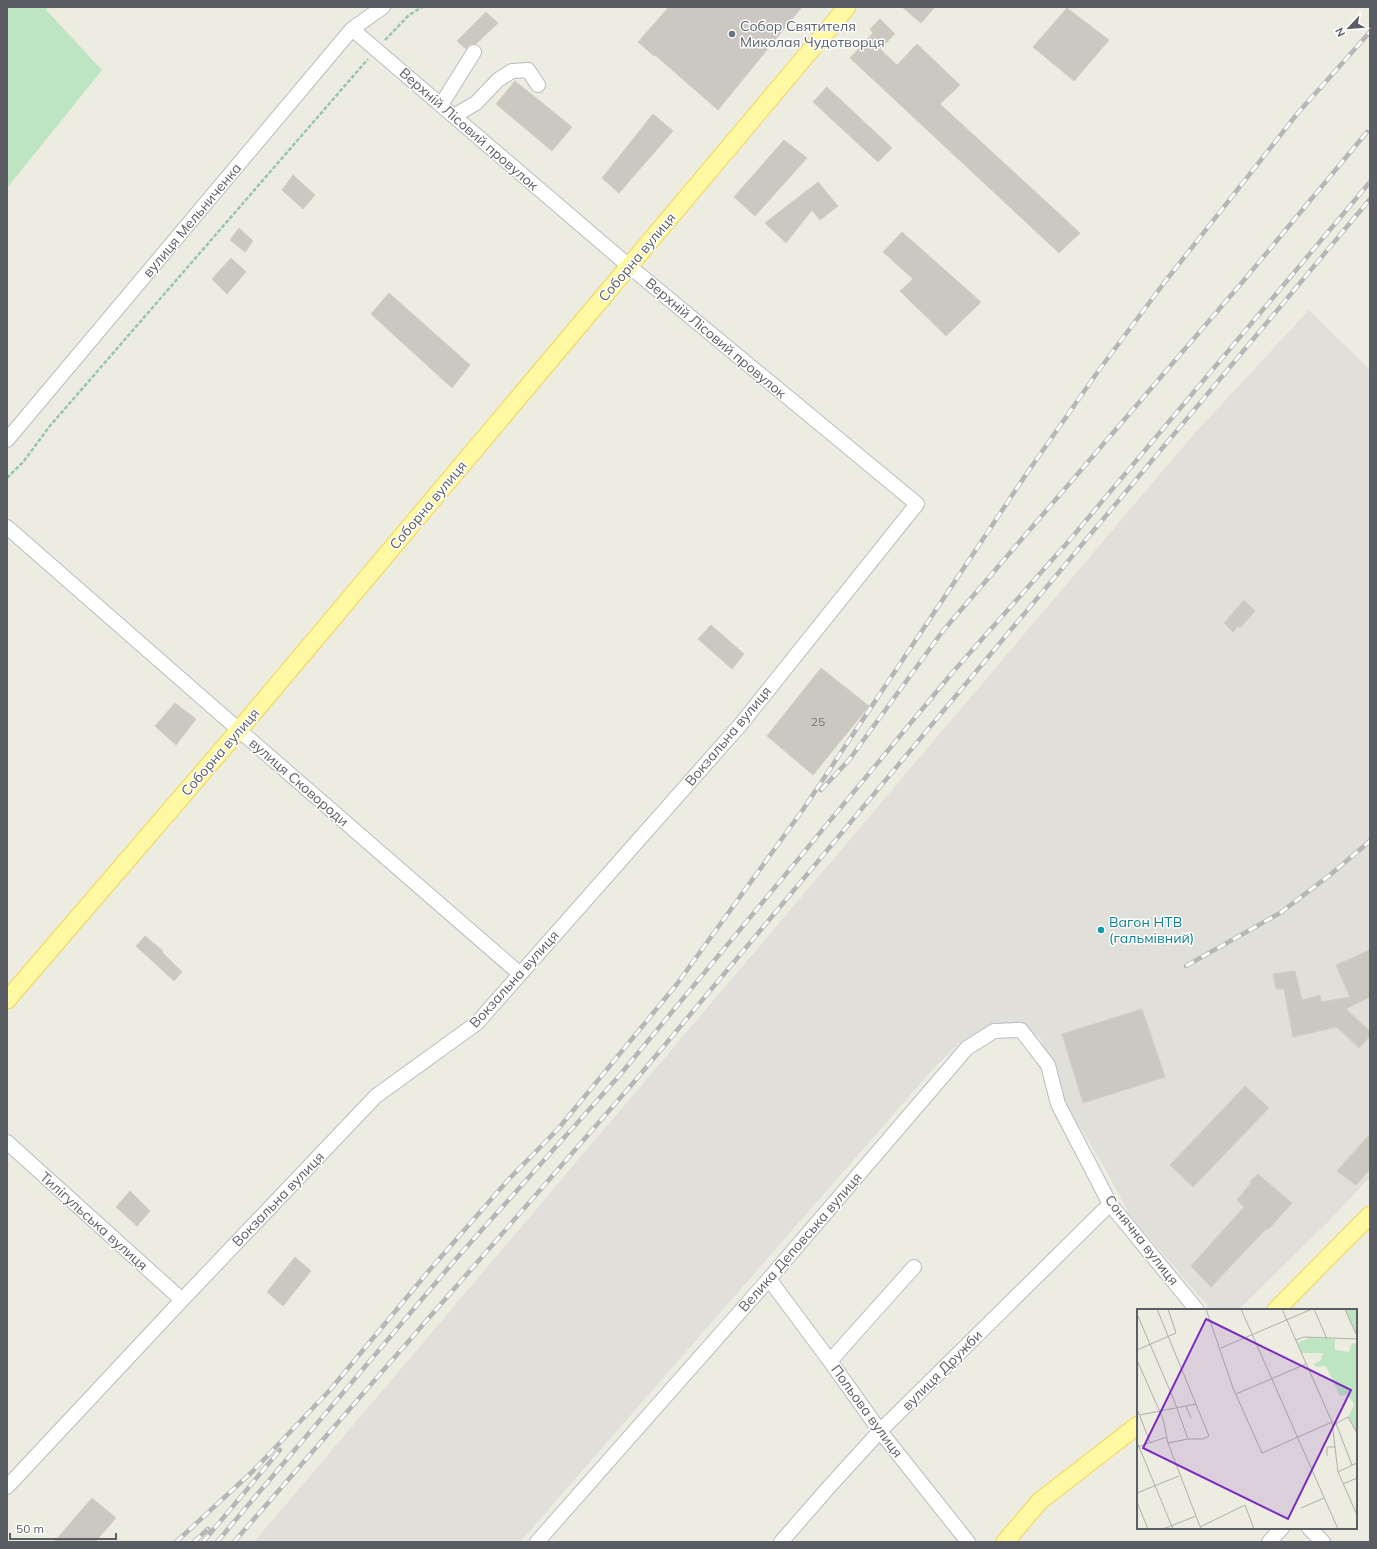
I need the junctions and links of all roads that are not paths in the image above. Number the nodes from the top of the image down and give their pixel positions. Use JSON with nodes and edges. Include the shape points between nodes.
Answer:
{"nodes":[{"id":1,"x":381,"y":7,"type":"edge"},
{"id":2,"x":847,"y":7,"type":"edge"},
{"id":3,"x":352,"y":29,"type":"junction"},
{"id":4,"x":474,"y":52,"type":"dead end"},
{"id":5,"x":538,"y":86,"type":"dead end"},
{"id":6,"x":441,"y":105,"type":"junction"},
{"id":7,"x":454,"y":116,"type":"junction"},
{"id":8,"x":629,"y":266,"type":"junction"},
{"id":9,"x":7,"y":440,"type":"edge"},
{"id":10,"x":917,"y":504,"type":"joint"},
{"id":11,"x":7,"y":527,"type":"edge"},
{"id":12,"x":239,"y":730,"type":"junction"},
{"id":13,"x":520,"y":974,"type":"junction"},
{"id":14,"x":7,"y":1000,"type":"edge"},
{"id":15,"x":1058,"y":1104,"type":"joint"},
{"id":16,"x":7,"y":1142,"type":"edge"},
{"id":17,"x":1110,"y":1204,"type":"junction"},
{"id":18,"x":1370,"y":1215,"type":"edge"},
{"id":19,"x":914,"y":1267,"type":"dead end"},
{"id":20,"x":769,"y":1279,"type":"junction"},
{"id":21,"x":182,"y":1300,"type":"junction"},
{"id":22,"x":1196,"y":1309,"type":"edge"},
{"id":23,"x":1277,"y":1309,"type":"edge"},
{"id":24,"x":830,"y":1361,"type":"junction"},
{"id":25,"x":1137,"y":1426,"type":"edge"},
{"id":26,"x":880,"y":1431,"type":"junction"},
{"id":27,"x":7,"y":1487,"type":"edge"},
{"id":28,"x":1281,"y":1529,"type":"edge"},
{"id":29,"x":1310,"y":1529,"type":"edge"},
{"id":30,"x":537,"y":1542,"type":"edge"},
{"id":31,"x":781,"y":1542,"type":"edge"},
{"id":32,"x":968,"y":1542,"type":"edge"},
{"id":33,"x":1005,"y":1542,"type":"edge"},
{"id":34,"x":1269,"y":1542,"type":"edge"},
{"id":35,"x":1323,"y":1542,"type":"edge"}],
"edges":[{"from":1,"to":3,"type":"street","name":"вулиця Мельниченка"},
{"from":2,"to":8,"type":"main road","name":"Соборна вулиця"},
{"from":3,"to":6,"type":"street","name":"Верхній Лісовий провулок"},
{"from":3,"to":9,"type":"street","name":"вулиця Мельниченка"},
{"from":4,"to":6,"type":"street"},
{"from":5,"to":7,"type":"street","via":[[528,70],[512,71],[498,80],[476,103]]},
{"from":6,"to":7,"type":"street","name":"Верхній Лісовий провулок"},
{"from":7,"to":8,"type":"street","name":"Верхній Лісовий провулок"},
{"from":8,"to":10,"type":"street","name":"Верхній Лісовий провулок"},
{"from":8,"to":12,"type":"main road","name":"Соборна вулиця"},
{"from":10,"to":13,"type":"street","name":"Вокзальна вулиця","via":[[741,724]]},
{"from":11,"to":12,"type":"street","name":"вулиця Сковороди"},
{"from":12,"to":13,"type":"street","name":"вулиця Сковороди"},
{"from":12,"to":14,"type":"main road","name":"Соборна вулиця"},
{"from":13,"to":21,"type":"street","name":"Вокзальна вулиця","via":[[477,1023],[376,1096]]},
{"from":15,"to":17,"type":"street","name":"Сонячна вулиця"},
{"from":15,"to":20,"type":"street","name":"Велика Деповська вулиця","via":[[1048,1066],[1021,1030],[994,1031],[966,1048]]},
{"from":16,"to":21,"type":"street","name":"Тилігульська вулиця"},
{"from":17,"to":22,"type":"street","name":"Сонячна вулиця"},
{"from":17,"to":26,"type":"street","name":"вулиця Дружби"},
{"from":18,"to":23,"type":"main road"},
{"from":19,"to":24,"type":"street"},
{"from":20,"to":24,"type":"street","name":"Польова вулиця"},
{"from":20,"to":30,"type":"street","name":"Велика Деповська вулиця"},
{"from":21,"to":27,"type":"street","name":"Вокзальна вулиця"},
{"from":24,"to":26,"type":"street","name":"Польова вулиця"},
{"from":25,"to":33,"type":"main road","via":[[1040,1501]]},
{"from":26,"to":31,"type":"street","name":"вулиця Дружби"},
{"from":26,"to":32,"type":"street","name":"Польова вулиця"},
{"from":28,"to":34,"type":"street"},
{"from":29,"to":35,"type":"street"}]}
